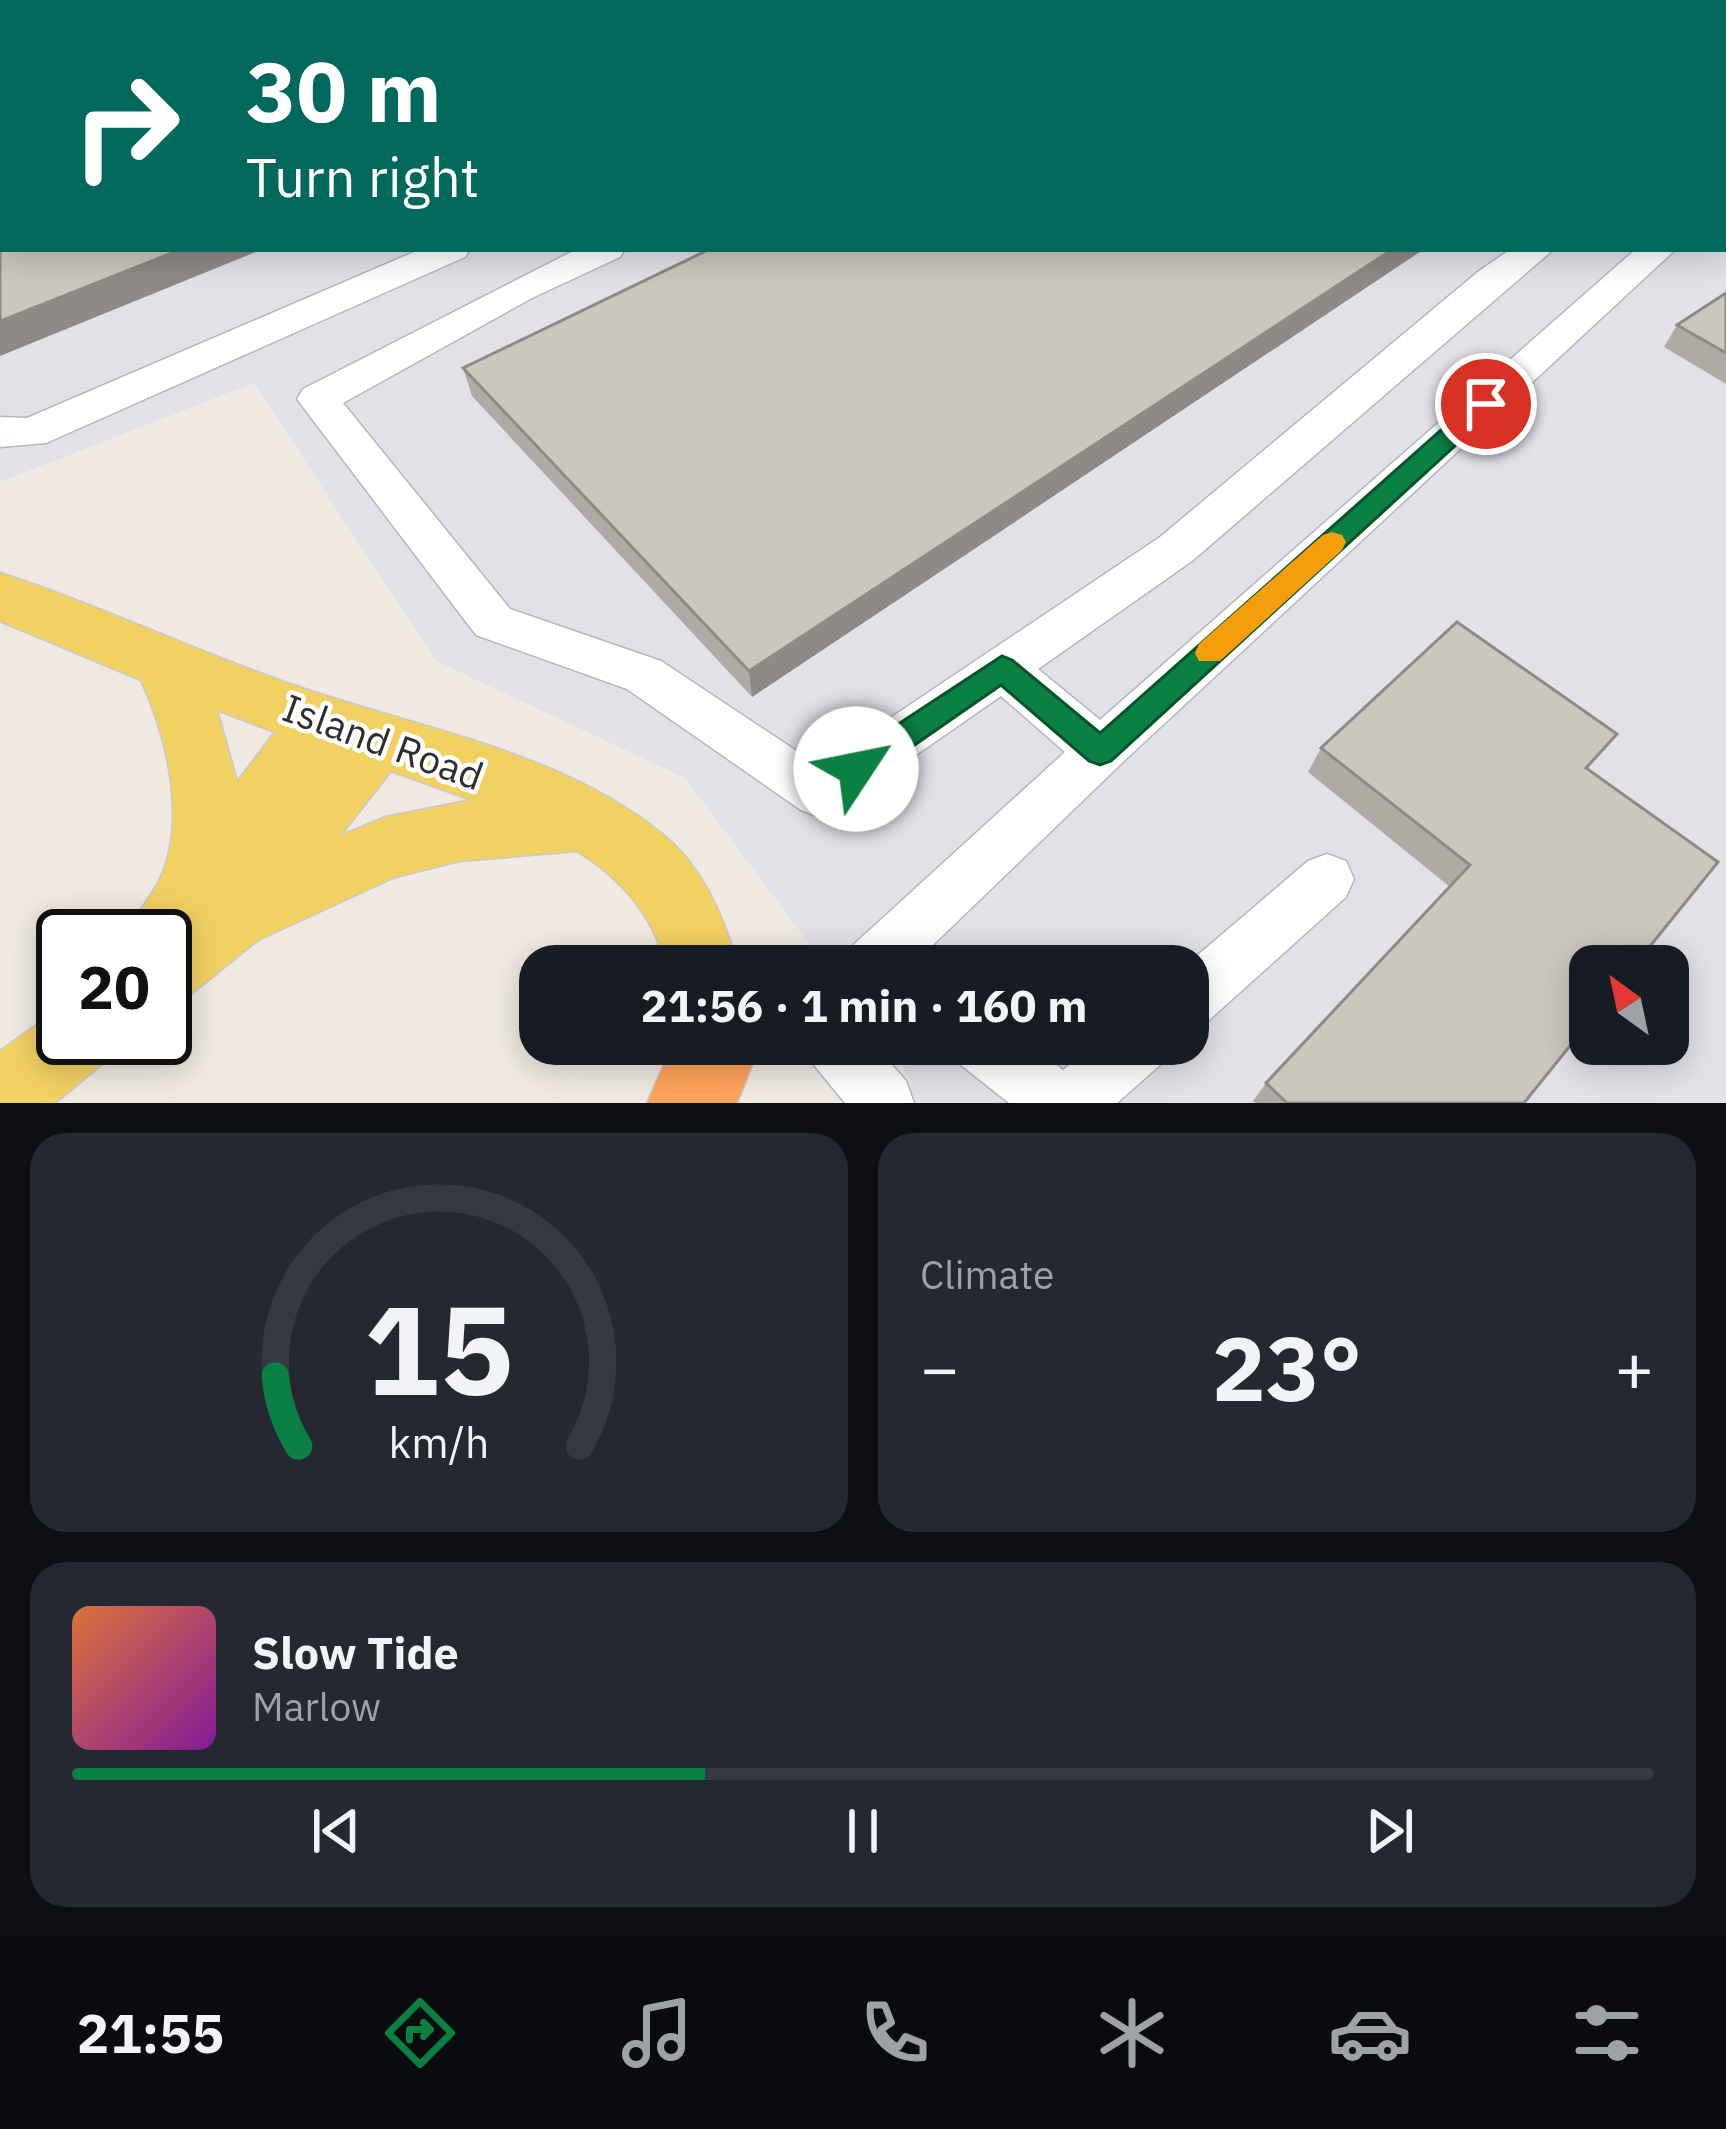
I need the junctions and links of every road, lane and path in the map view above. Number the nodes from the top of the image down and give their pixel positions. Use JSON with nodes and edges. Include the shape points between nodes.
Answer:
{"nodes":[{"id":1,"x":445,"y":252,"type":"edge"},
{"id":2,"x":601,"y":252,"type":"edge"},
{"id":3,"x":1532,"y":252,"type":"edge"},
{"id":4,"x":1655,"y":252,"type":"edge"},
{"id":5,"x":0,"y":432,"type":"edge"},
{"id":6,"x":0,"y":596,"type":"edge"},
{"id":7,"x":163,"y":662,"type":"junction"},
{"id":8,"x":1002,"y":668,"type":"junction"},
{"id":9,"x":350,"y":730,"type":"junction"},
{"id":10,"x":1100,"y":752,"type":"junction"},
{"id":11,"x":583,"y":821,"type":"junction"},
{"id":12,"x":1327,"y":879,"type":"dead end"},
{"id":13,"x":194,"y":916,"type":"edge"},
{"id":14,"x":695,"y":945,"type":"edge"},
{"id":15,"x":897,"y":945,"type":"edge"},
{"id":16,"x":1209,"y":983,"type":"edge"},
{"id":17,"x":42,"y":1065,"type":"edge"},
{"id":18,"x":852,"y":1065,"type":"edge"},
{"id":19,"x":1009,"y":1065,"type":"edge"},
{"id":20,"x":1115,"y":1065,"type":"edge"},
{"id":21,"x":0,"y":1099,"type":"edge"},
{"id":22,"x":884,"y":1103,"type":"edge"},
{"id":23,"x":1057,"y":1103,"type":"edge"},
{"id":24,"x":1071,"y":1103,"type":"edge"}],
"edges":[{"from":1,"to":5,"type":"lane","via":[[31,433]]},
{"from":2,"to":8,"type":"lane","via":[[316,399],[493,622],[644,675],[819,794]]},
{"from":3,"to":8,"type":"lane","via":[[1176,549]]},
{"from":4,"to":10,"type":"lane"},
{"from":6,"to":7,"type":"main road","name":"Island Road"},
{"from":7,"to":9,"type":"main road","name":"Island Road"},
{"from":7,"to":13,"type":"main road","via":[[192,719],[208,782]]},
{"from":8,"to":10,"type":"lane"},
{"from":9,"to":11,"type":"main road","name":"Island Road"},
{"from":9,"to":13,"type":"main road"},
{"from":10,"to":15,"type":"lane"},
{"from":11,"to":13,"type":"main road","via":[[476,828],[386,848]]},
{"from":11,"to":14,"type":"main road","name":"Island Road","via":[[647,864]]},
{"from":12,"to":16,"type":"lane"},
{"from":17,"to":21,"type":"main road"},
{"from":18,"to":22,"type":"lane"},
{"from":19,"to":23,"type":"lane"},
{"from":20,"to":24,"type":"lane"}]}
